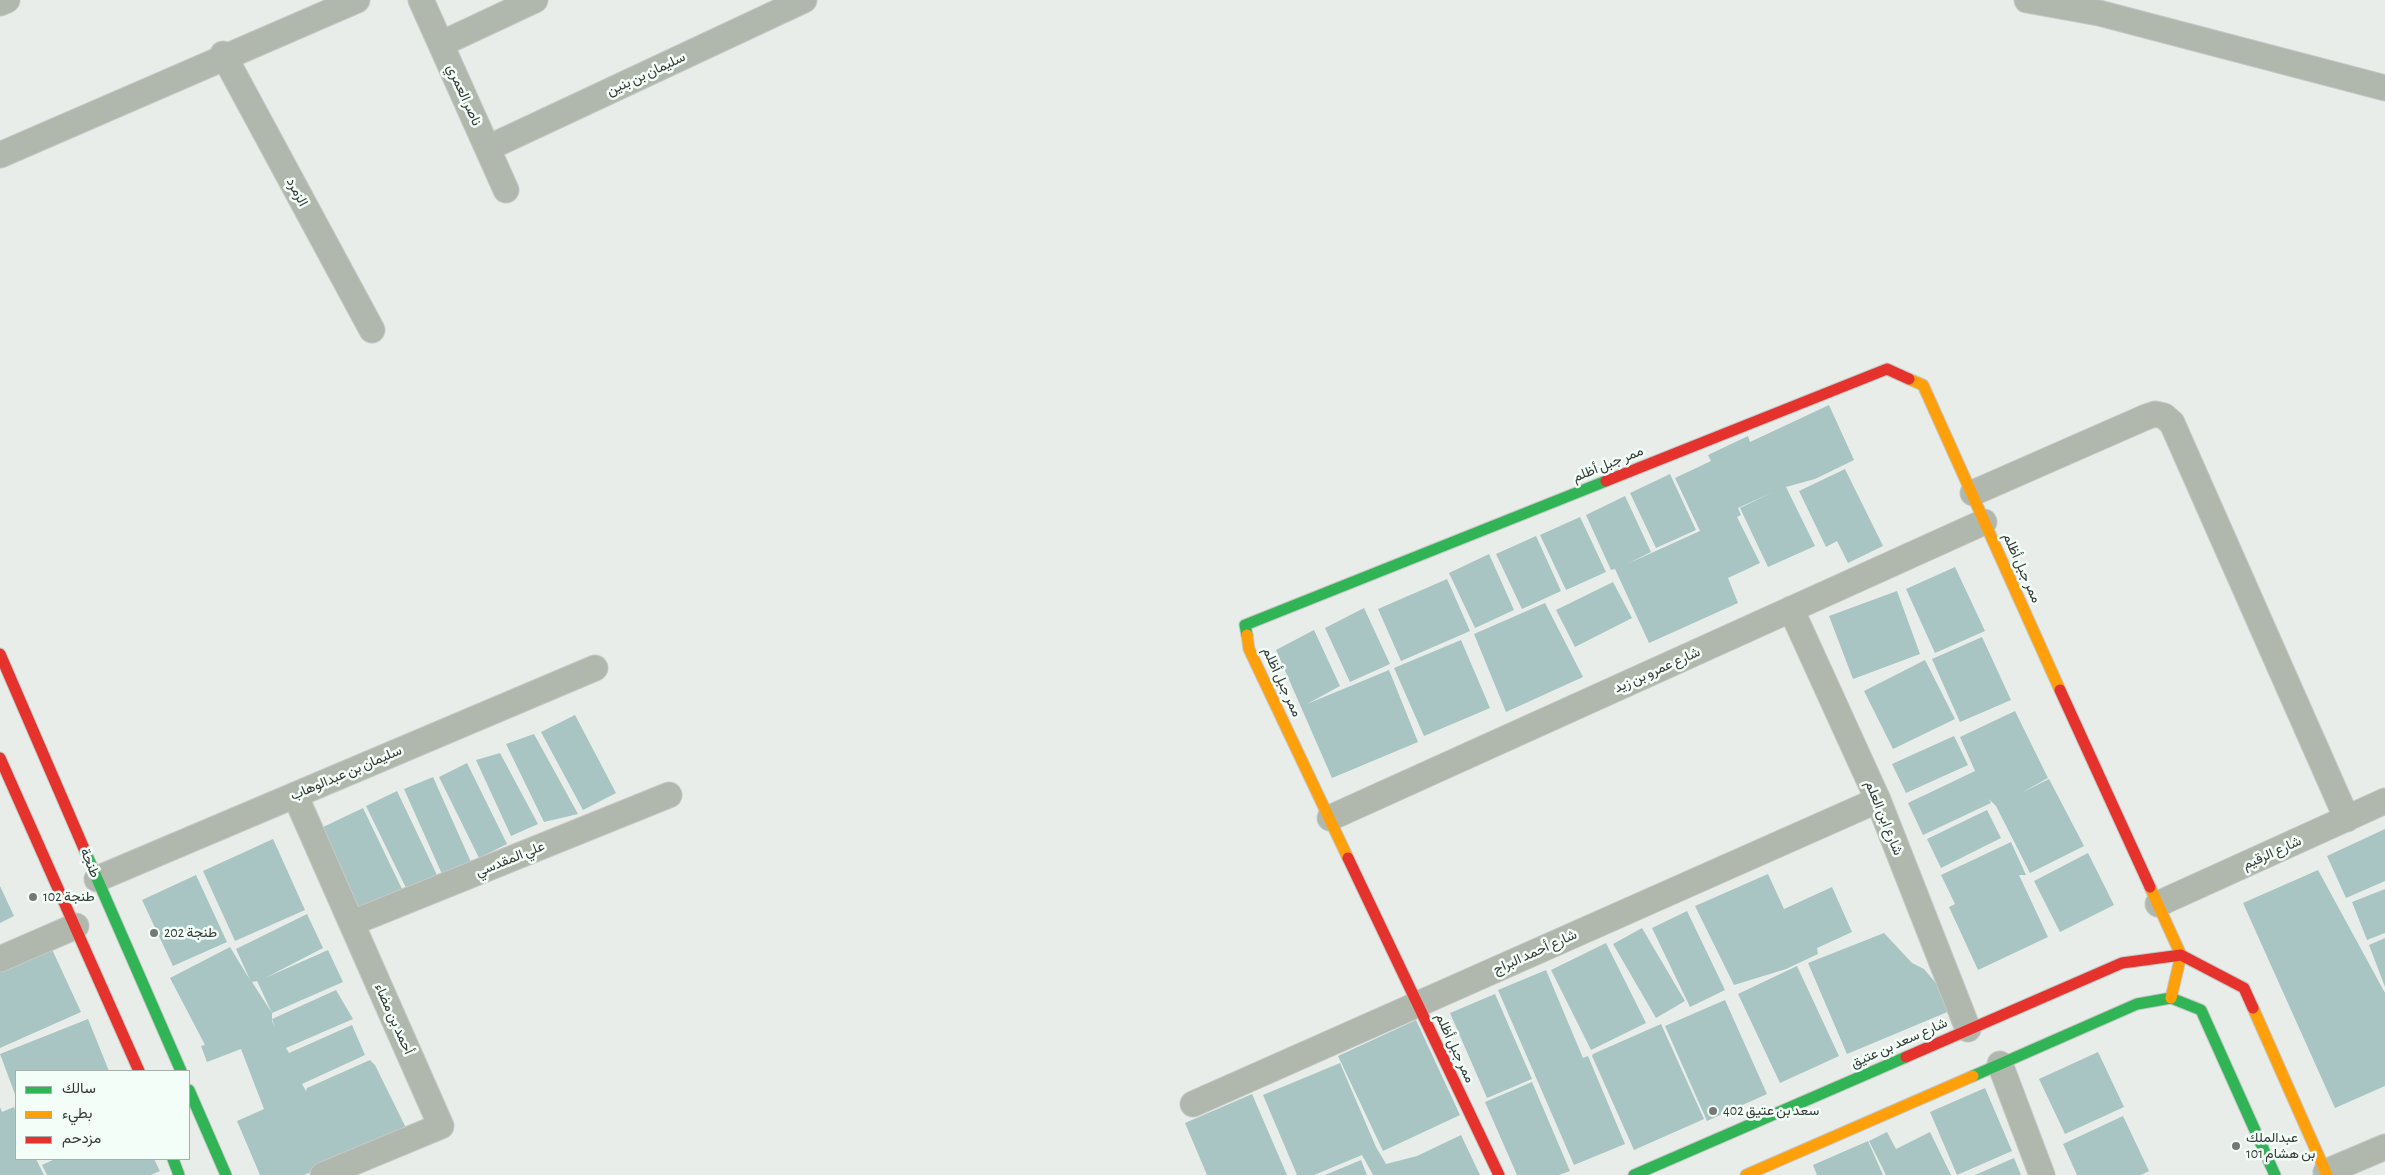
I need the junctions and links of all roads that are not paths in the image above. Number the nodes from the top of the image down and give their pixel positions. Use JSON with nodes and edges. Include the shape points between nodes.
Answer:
{"nodes":[{"id":1,"x":7,"y":0,"type":"edge"},
{"id":2,"x":357,"y":0,"type":"edge"},
{"id":3,"x":421,"y":0,"type":"edge"},
{"id":4,"x":535,"y":0,"type":"edge"},
{"id":5,"x":804,"y":0,"type":"edge"},
{"id":6,"x":2027,"y":0,"type":"edge"},
{"id":7,"x":0,"y":3,"type":"edge"},
{"id":8,"x":441,"y":44,"type":"junction"},
{"id":9,"x":224,"y":56,"type":"junction"},
{"id":10,"x":2385,"y":88,"type":"edge"},
{"id":11,"x":488,"y":148,"type":"junction"},
{"id":12,"x":0,"y":155,"type":"edge"},
{"id":13,"x":506,"y":190,"type":"dead end"},
{"id":14,"x":372,"y":330,"type":"dead end"},
{"id":15,"x":1974,"y":493,"type":"junction"},
{"id":16,"x":1984,"y":522,"type":"junction"},
{"id":17,"x":1791,"y":610,"type":"junction"},
{"id":18,"x":0,"y":654,"type":"edge"},
{"id":19,"x":595,"y":668,"type":"dead end"},
{"id":20,"x":0,"y":758,"type":"edge"},
{"id":21,"x":295,"y":795,"type":"junction"},
{"id":22,"x":669,"y":795,"type":"dead end"},
{"id":23,"x":1878,"y":800,"type":"junction"},
{"id":24,"x":2385,"y":801,"type":"edge"},
{"id":25,"x":1330,"y":818,"type":"junction"},
{"id":26,"x":2347,"y":819,"type":"junction"},
{"id":27,"x":97,"y":879,"type":"junction"},
{"id":28,"x":2158,"y":904,"type":"junction"},
{"id":29,"x":352,"y":923,"type":"junction"},
{"id":30,"x":76,"y":926,"type":"junction"},
{"id":31,"x":2181,"y":955,"type":"junction"},
{"id":32,"x":0,"y":959,"type":"edge"},
{"id":33,"x":2171,"y":998,"type":"junction"},
{"id":34,"x":1418,"y":1004,"type":"junction"},
{"id":35,"x":1968,"y":1030,"type":"junction"},
{"id":36,"x":2000,"y":1064,"type":"junction"},
{"id":37,"x":139,"y":1070,"type":"edge"},
{"id":38,"x":181,"y":1070,"type":"edge"},
{"id":39,"x":190,"y":1092,"type":"edge"},
{"id":40,"x":1193,"y":1104,"type":"dead end"},
{"id":41,"x":2385,"y":1147,"type":"edge"},
{"id":42,"x":173,"y":1160,"type":"edge"},
{"id":43,"x":2326,"y":1173,"type":"edge"},
{"id":44,"x":179,"y":1175,"type":"edge"},
{"id":45,"x":226,"y":1175,"type":"edge"},
{"id":46,"x":323,"y":1175,"type":"edge"},
{"id":47,"x":1499,"y":1175,"type":"edge"},
{"id":48,"x":1634,"y":1175,"type":"edge"},
{"id":49,"x":1746,"y":1175,"type":"edge"},
{"id":50,"x":2042,"y":1175,"type":"edge"},
{"id":51,"x":2275,"y":1175,"type":"edge"}],
"edges":[{"from":1,"to":7,"type":"street"},
{"from":2,"to":9,"type":"street"},
{"from":3,"to":8,"type":"street","name":"ناصر العمري"},
{"from":4,"to":8,"type":"street"},
{"from":5,"to":11,"type":"street","name":"سليمان بن بنين"},
{"from":6,"to":10,"type":"street","via":[[2099,13]]},
{"from":8,"to":11,"type":"street","name":"ناصر العمري"},
{"from":9,"to":12,"type":"street"},
{"from":9,"to":14,"type":"street","name":"الزمرد"},
{"from":11,"to":13,"type":"street","name":"ناصر العمري"},
{"from":15,"to":16,"type":"street","name":"ممر جبل أظلم"},
{"from":15,"to":25,"type":"street","name":"ممر جبل أظلم","via":[[1923,385],[1887,369],[1245,625],[1249,649]]},
{"from":15,"to":26,"type":"street","via":[[2146,417],[2164,416],[2172,424]]},
{"from":16,"to":17,"type":"street","name":"شارع عمرو بن زيد"},
{"from":16,"to":28,"type":"street","name":"ممر جبل أظلم"},
{"from":17,"to":23,"type":"street","name":"شارع ابن العلم"},
{"from":17,"to":25,"type":"street","name":"شارع عمرو بن زيد"},
{"from":18,"to":27,"type":"street","name":"طنجة"},
{"from":19,"to":21,"type":"street","name":"سليمان بن عبدالوهاب"},
{"from":20,"to":30,"type":"street"},
{"from":21,"to":27,"type":"street","name":"سليمان بن عبدالوهاب"},
{"from":21,"to":29,"type":"street","name":"أحمد بن مضاء"},
{"from":22,"to":29,"type":"street","name":"علي المقدسي"},
{"from":23,"to":34,"type":"street","name":"شارع أحمد البراج"},
{"from":23,"to":35,"type":"street","name":"شارع ابن العلم"},
{"from":24,"to":26,"type":"street","name":"شارع الرقيم"},
{"from":25,"to":34,"type":"street","name":"ممر جبل أظلم"},
{"from":26,"to":28,"type":"street","name":"شارع الرقيم"},
{"from":27,"to":38,"type":"street","name":"طنجة"},
{"from":28,"to":31,"type":"street","name":"ممر جبل أظلم"},
{"from":29,"to":46,"type":"street","name":"أحمد بن مضاء","via":[[441,1126]]},
{"from":30,"to":32,"type":"street"},
{"from":30,"to":37,"type":"street"},
{"from":31,"to":33,"type":"street"},
{"from":31,"to":35,"type":"street","name":"شارع سعد بن عتيق","via":[[2122,963]]},
{"from":31,"to":43,"type":"street","via":[[2244,988]]},
{"from":33,"to":36,"type":"street","via":[[2137,1004]]},
{"from":33,"to":51,"type":"street","via":[[2202,1010]]},
{"from":34,"to":40,"type":"street","name":"شارع أحمد البراج"},
{"from":34,"to":47,"type":"street","name":"ممر جبل أظلم"},
{"from":35,"to":48,"type":"street","name":"شارع سعد بن عتيق"},
{"from":36,"to":49,"type":"street"},
{"from":36,"to":50,"type":"street"},
{"from":39,"to":45,"type":"street"},
{"from":41,"to":43,"type":"street"},
{"from":42,"to":44,"type":"street"}]}
